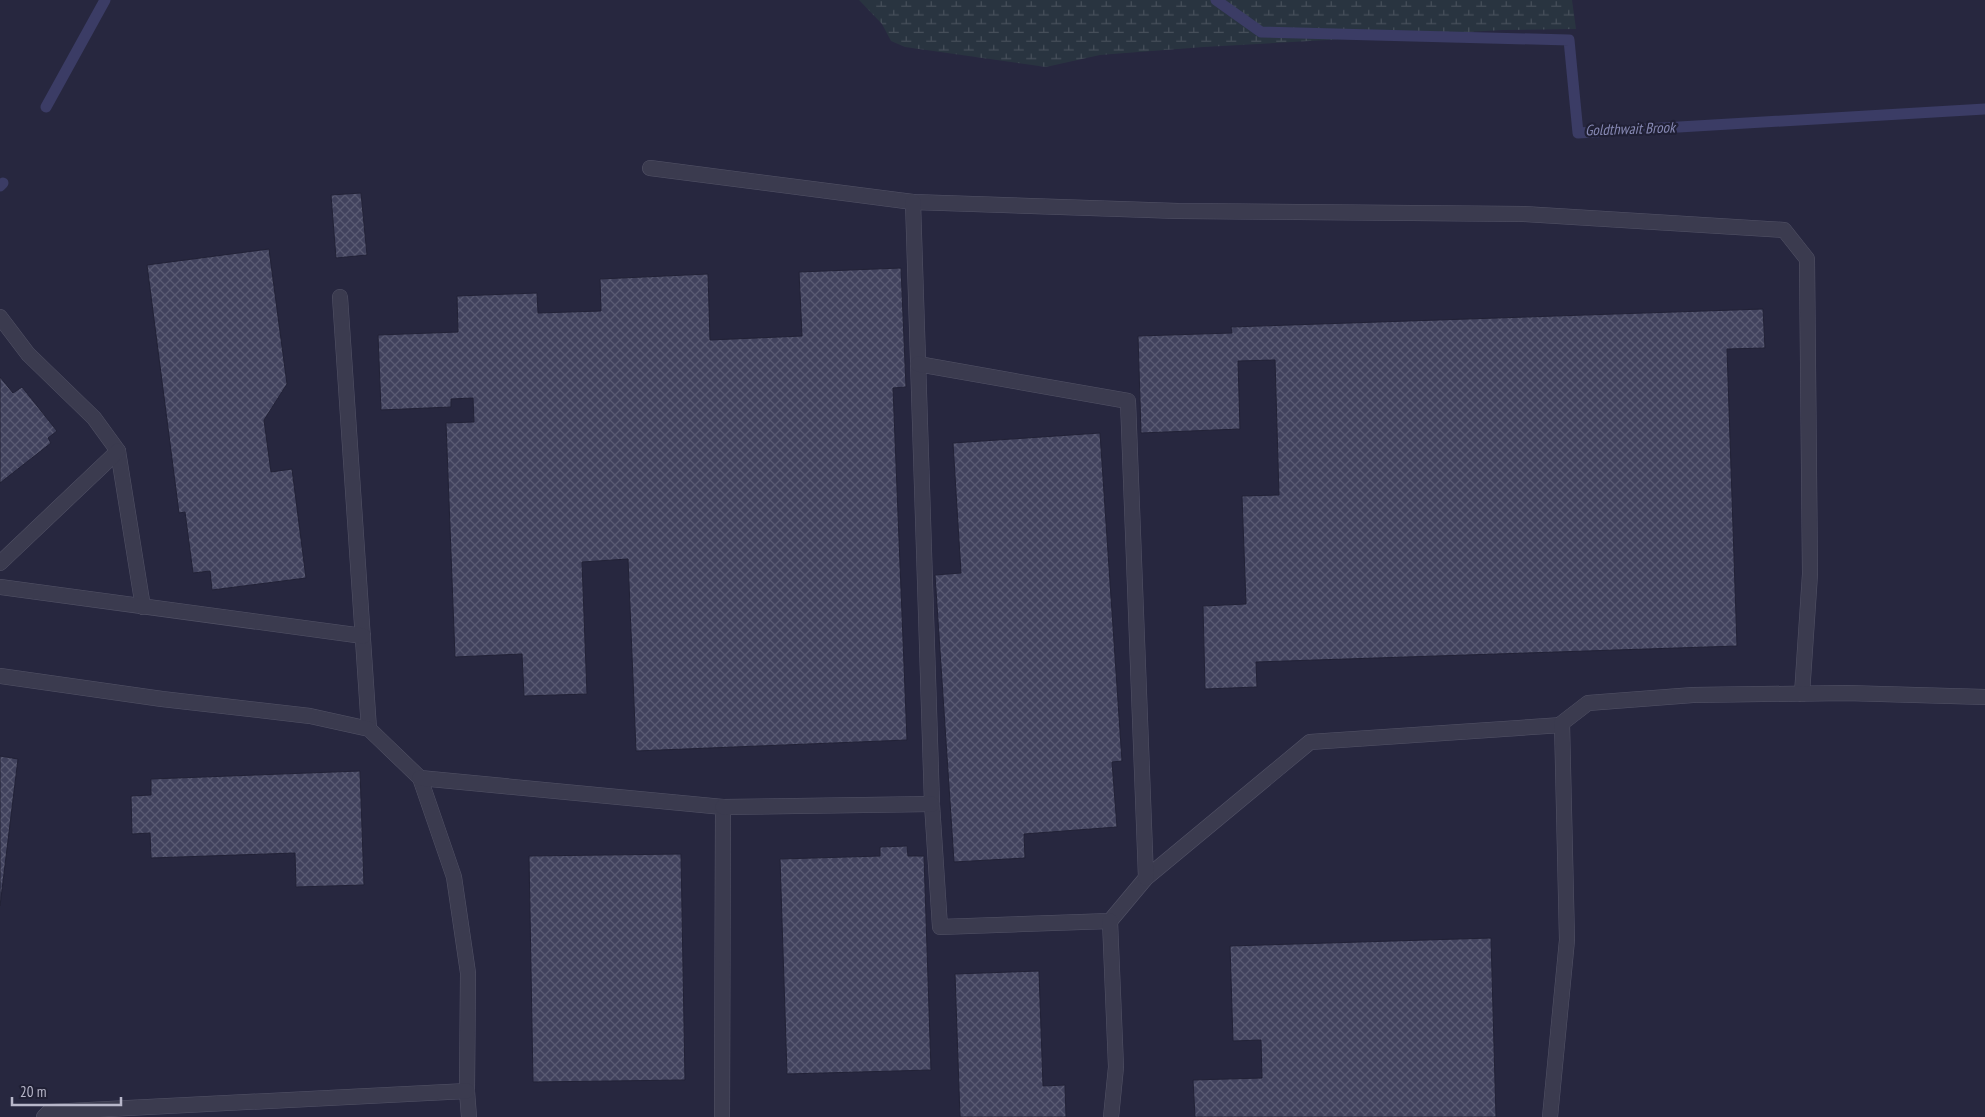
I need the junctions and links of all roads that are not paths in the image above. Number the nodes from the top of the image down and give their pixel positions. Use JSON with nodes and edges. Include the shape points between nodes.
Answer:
{"nodes":[{"id":1,"x":650,"y":168,"type":"dead end"},
{"id":2,"x":913,"y":202,"type":"junction"},
{"id":3,"x":340,"y":297,"type":"dead end"},
{"id":4,"x":0,"y":318,"type":"edge"},
{"id":5,"x":918,"y":364,"type":"junction"},
{"id":6,"x":118,"y":451,"type":"junction"},
{"id":7,"x":0,"y":563,"type":"edge"},
{"id":8,"x":0,"y":587,"type":"edge"},
{"id":9,"x":143,"y":607,"type":"junction"},
{"id":10,"x":362,"y":636,"type":"junction"},
{"id":11,"x":0,"y":676,"type":"edge"},
{"id":12,"x":1802,"y":694,"type":"junction"},
{"id":13,"x":1985,"y":697,"type":"edge"},
{"id":14,"x":1562,"y":725,"type":"junction"},
{"id":15,"x":368,"y":729,"type":"junction"},
{"id":16,"x":420,"y":778,"type":"junction"},
{"id":17,"x":932,"y":804,"type":"junction"},
{"id":18,"x":722,"y":807,"type":"junction"},
{"id":19,"x":1146,"y":878,"type":"junction"},
{"id":20,"x":1110,"y":921,"type":"junction"},
{"id":21,"x":467,"y":1091,"type":"junction"},
{"id":22,"x":44,"y":1117,"type":"edge"},
{"id":23,"x":469,"y":1117,"type":"edge"},
{"id":24,"x":722,"y":1117,"type":"edge"},
{"id":25,"x":1112,"y":1117,"type":"edge"},
{"id":26,"x":1550,"y":1117,"type":"edge"}],
"edges":[{"from":1,"to":2,"type":"lane"},
{"from":2,"to":5,"type":"lane"},
{"from":2,"to":12,"type":"lane","via":[[1178,212],[1524,214],[1784,230],[1807,259],[1810,574]]},
{"from":3,"to":10,"type":"lane"},
{"from":4,"to":6,"type":"lane","via":[[28,354],[94,418]]},
{"from":5,"to":17,"type":"lane"},
{"from":5,"to":19,"type":"lane","via":[[1128,400]]},
{"from":6,"to":7,"type":"lane"},
{"from":6,"to":9,"type":"lane"},
{"from":8,"to":9,"type":"lane"},
{"from":9,"to":10,"type":"lane"},
{"from":10,"to":15,"type":"lane"},
{"from":11,"to":15,"type":"lane","via":[[162,700],[310,716]]},
{"from":12,"to":13,"type":"lane"},
{"from":12,"to":14,"type":"lane","via":[[1693,695],[1588,702]]},
{"from":14,"to":19,"type":"lane","via":[[1310,742]]},
{"from":14,"to":26,"type":"lane","via":[[1568,940]]},
{"from":15,"to":16,"type":"lane"},
{"from":16,"to":18,"type":"lane"},
{"from":16,"to":21,"type":"lane","via":[[454,877],[468,972]]},
{"from":17,"to":18,"type":"lane"},
{"from":17,"to":20,"type":"lane","via":[[940,927]]},
{"from":18,"to":24,"type":"lane"},
{"from":19,"to":20,"type":"lane"},
{"from":20,"to":25,"type":"lane","via":[[1116,1067]]},
{"from":21,"to":22,"type":"lane","via":[[49,1112]]},
{"from":21,"to":23,"type":"lane"}]}
